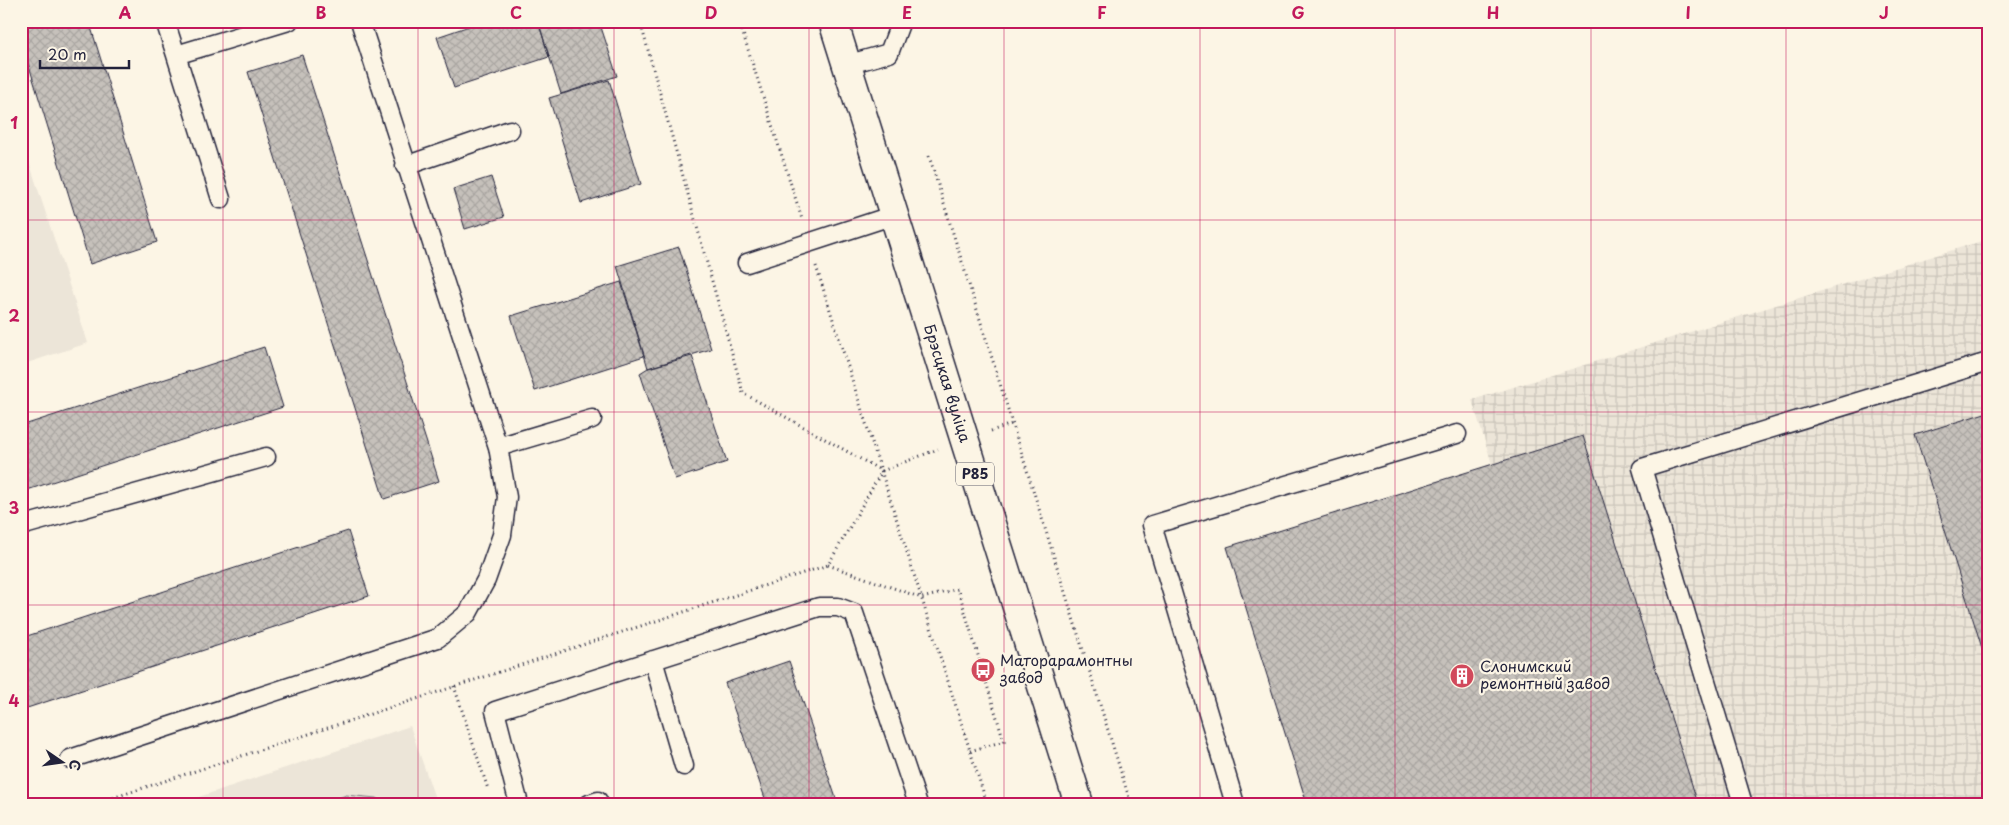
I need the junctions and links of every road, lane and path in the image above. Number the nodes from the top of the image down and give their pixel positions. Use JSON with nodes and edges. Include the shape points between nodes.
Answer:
{"nodes":[{"id":1,"x":165,"y":21,"type":"edge"},
{"id":2,"x":289,"y":21,"type":"edge"},
{"id":3,"x":360,"y":21,"type":"edge"},
{"id":4,"x":640,"y":21,"type":"edge"},
{"id":5,"x":739,"y":21,"type":"edge"},
{"id":6,"x":833,"y":21,"type":"edge"},
{"id":7,"x":902,"y":21,"type":"edge"},
{"id":8,"x":176,"y":55,"type":"junction"},
{"id":9,"x":846,"y":65,"type":"junction"},
{"id":10,"x":510,"y":130,"type":"dead end"},
{"id":11,"x":929,"y":156,"type":"dead end"},
{"id":12,"x":405,"y":166,"type":"junction"},
{"id":13,"x":221,"y":199,"type":"dead end"},
{"id":14,"x":894,"y":215,"type":"junction"},
{"id":15,"x":809,"y":243,"type":"junction"},
{"id":16,"x":747,"y":264,"type":"dead end"},
{"id":17,"x":1988,"y":362,"type":"edge"},
{"id":18,"x":592,"y":419,"type":"dead end"},
{"id":19,"x":1457,"y":434,"type":"dead end"},
{"id":20,"x":498,"y":447,"type":"junction"},
{"id":21,"x":927,"y":454,"type":"dead end"},
{"id":22,"x":266,"y":457,"type":"dead end"},
{"id":23,"x":882,"y":471,"type":"junction"},
{"id":24,"x":21,"y":526,"type":"edge"},
{"id":25,"x":828,"y":564,"type":"junction"},
{"id":26,"x":922,"y":598,"type":"junction"},
{"id":27,"x":653,"y":660,"type":"junction"},
{"id":28,"x":454,"y":686,"type":"junction"},
{"id":29,"x":970,"y":750,"type":"junction"},
{"id":30,"x":70,"y":760,"type":"dead end"},
{"id":31,"x":684,"y":766,"type":"dead end"},
{"id":32,"x":490,"y":795,"type":"dead end"},
{"id":33,"x":94,"y":804,"type":"edge"},
{"id":34,"x":519,"y":804,"type":"edge"},
{"id":35,"x":918,"y":804,"type":"edge"},
{"id":36,"x":987,"y":804,"type":"edge"},
{"id":37,"x":1079,"y":804,"type":"edge"},
{"id":38,"x":1131,"y":804,"type":"edge"},
{"id":39,"x":1235,"y":804,"type":"edge"},
{"id":40,"x":1743,"y":804,"type":"edge"}],
"edges":[{"from":1,"to":8,"type":"lane"},
{"from":2,"to":8,"type":"lane"},
{"from":3,"to":12,"type":"lane"},
{"from":4,"to":23,"type":"path","via":[[743,393]]},
{"from":5,"to":15,"type":"path"},
{"from":6,"to":9,"type":"main road","name":"Брэсцкая вуліца","number":"Р85"},
{"from":7,"to":9,"type":"lane","via":[[889,52]]},
{"from":8,"to":13,"type":"lane"},
{"from":9,"to":14,"type":"main road","name":"Брэсцкая вуліца","number":"Р85"},
{"from":10,"to":12,"type":"lane"},
{"from":11,"to":38,"type":"path"},
{"from":12,"to":20,"type":"lane"},
{"from":14,"to":15,"type":"lane"},
{"from":14,"to":37,"type":"main road","name":"Брэсцкая вуліца","number":"Р85"},
{"from":15,"to":16,"type":"lane"},
{"from":15,"to":23,"type":"path"},
{"from":17,"to":40,"type":"lane","via":[[1642,468]]},
{"from":18,"to":20,"type":"lane"},
{"from":19,"to":39,"type":"lane","via":[[1152,525]]},
{"from":20,"to":30,"type":"lane","via":[[506,497],[502,535],[486,580],[468,613],[438,638]]},
{"from":21,"to":23,"type":"path"},
{"from":22,"to":24,"type":"lane"},
{"from":23,"to":25,"type":"path"},
{"from":23,"to":26,"type":"path"},
{"from":25,"to":26,"type":"path"},
{"from":25,"to":28,"type":"path"},
{"from":26,"to":29,"type":"path"},
{"from":26,"to":29,"type":"path","via":[[958,589],[1004,741]]},
{"from":27,"to":31,"type":"lane"},
{"from":27,"to":34,"type":"lane","via":[[495,711]]},
{"from":27,"to":35,"type":"lane","via":[[819,607],[854,613]]},
{"from":28,"to":32,"type":"path"},
{"from":28,"to":33,"type":"path"},
{"from":29,"to":36,"type":"path"}]}
